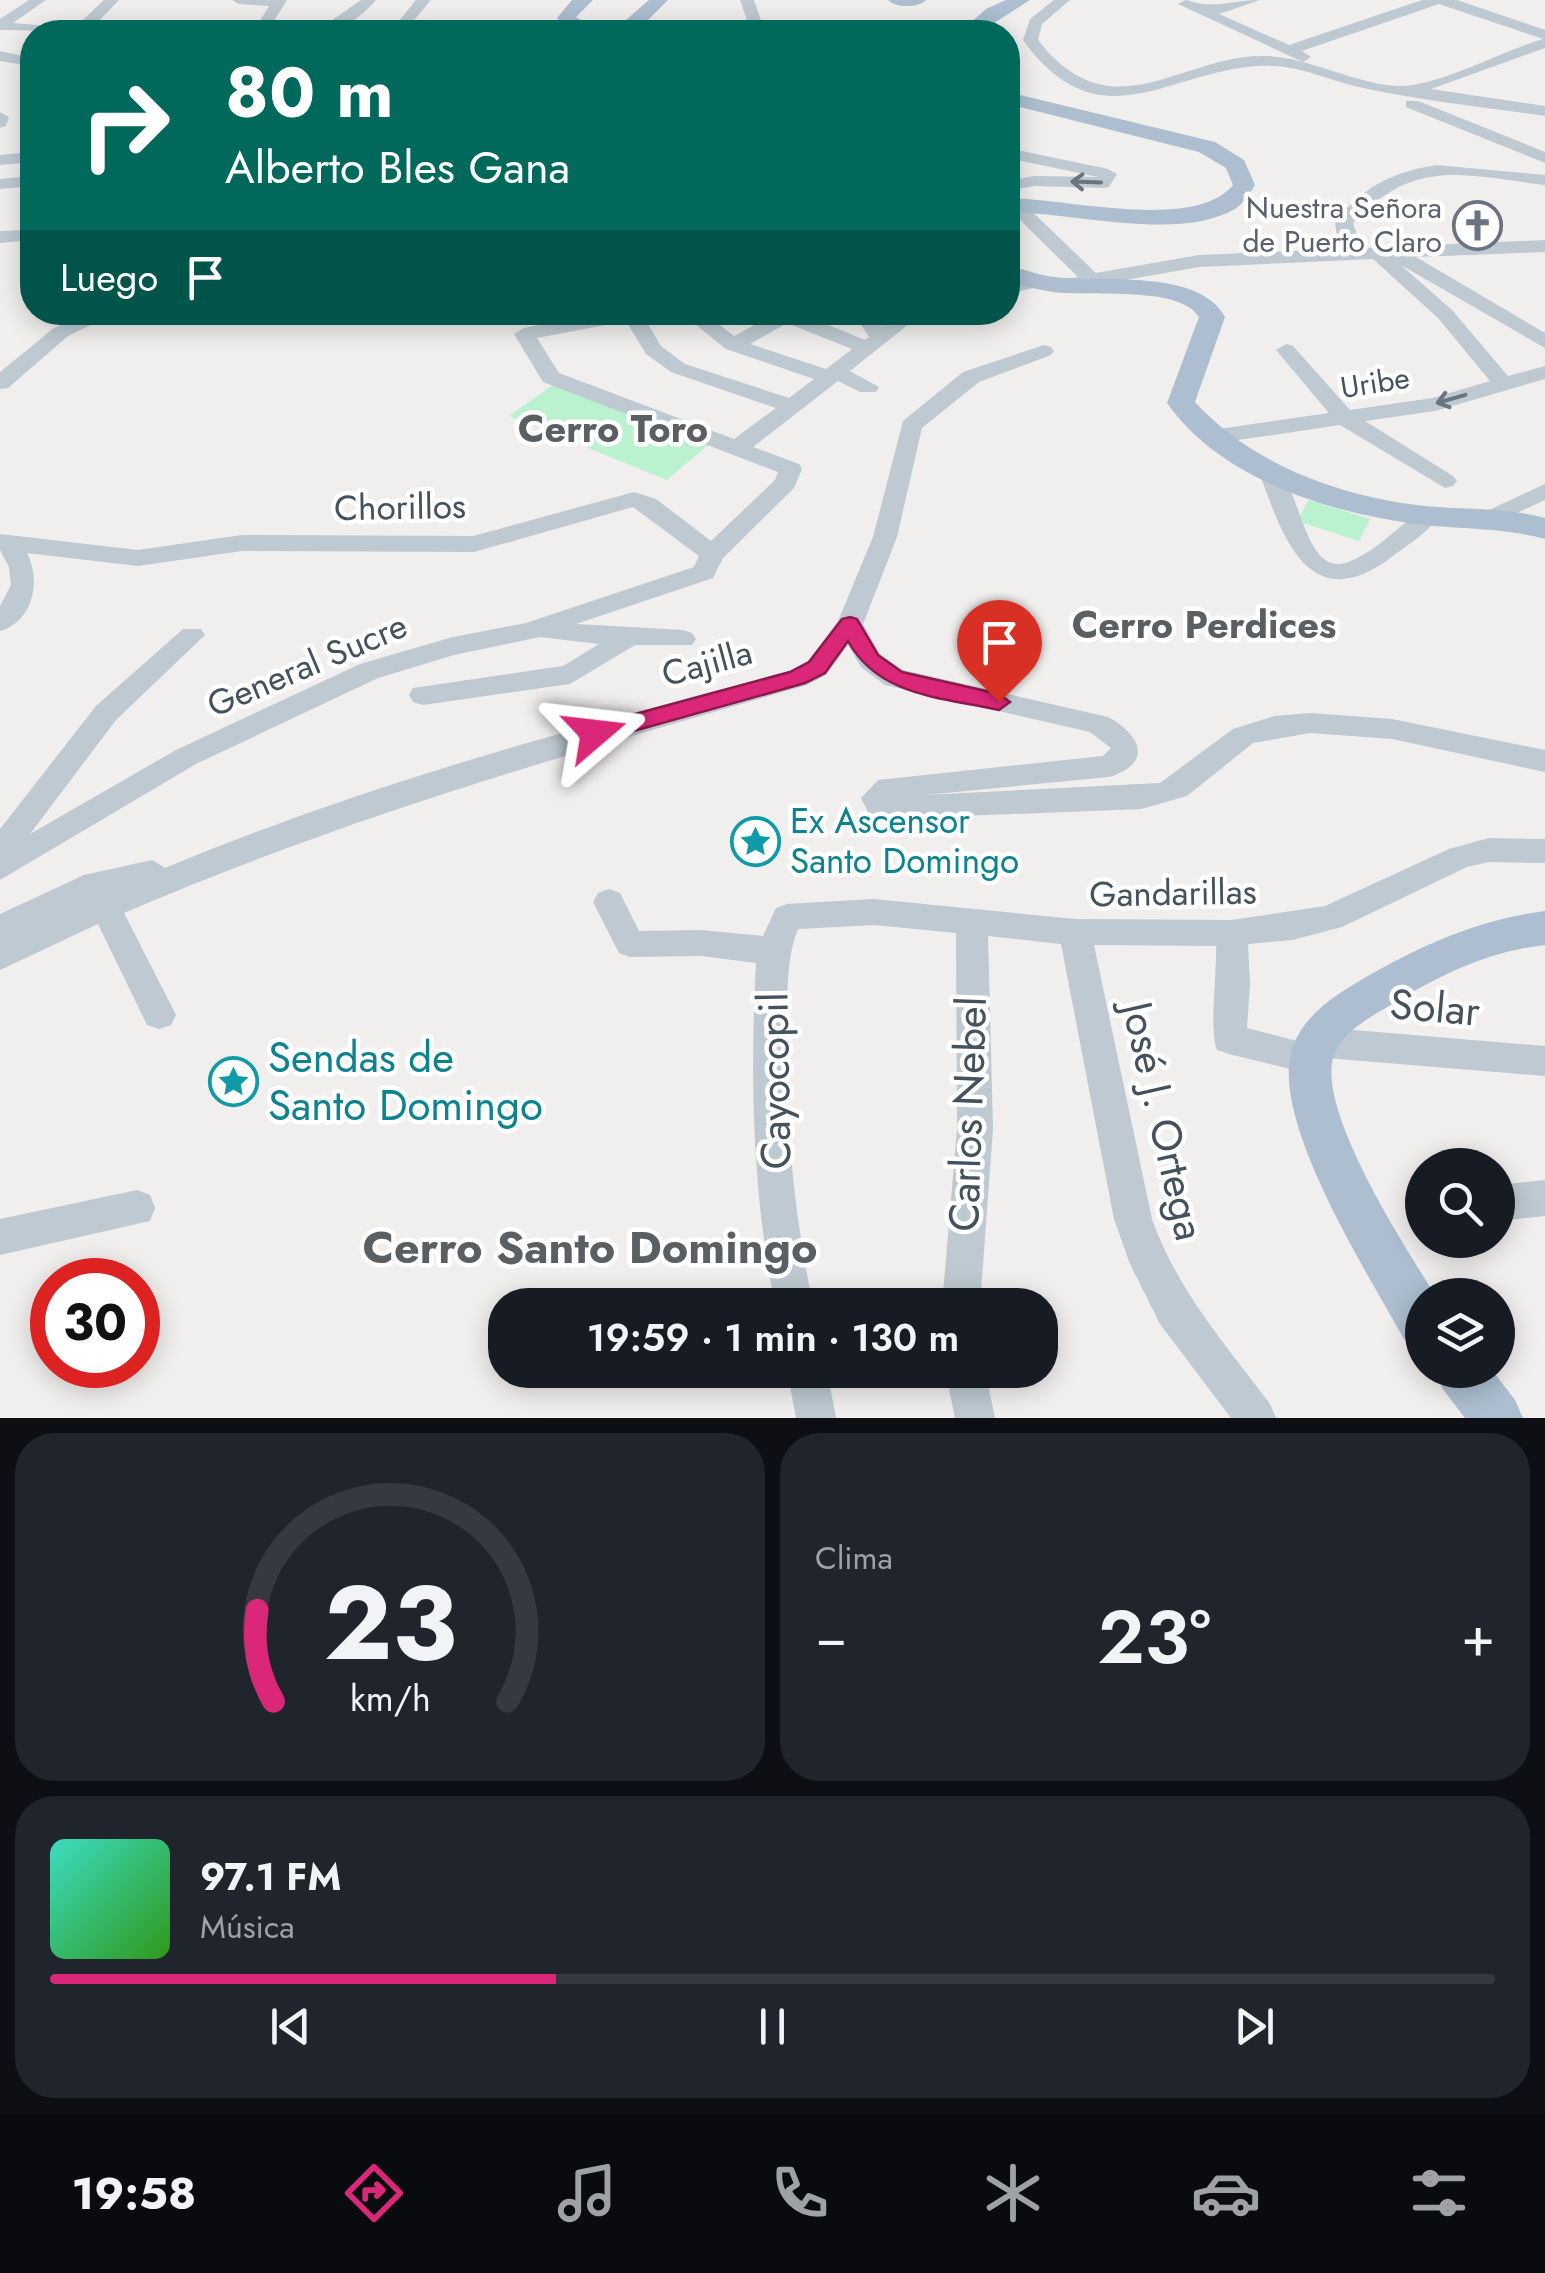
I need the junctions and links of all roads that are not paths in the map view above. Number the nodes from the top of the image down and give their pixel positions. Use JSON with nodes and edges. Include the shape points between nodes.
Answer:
{"nodes":[{"id":1,"x":40,"y":0,"type":"edge"},
{"id":2,"x":112,"y":0,"type":"edge"},
{"id":3,"x":239,"y":0,"type":"edge"},
{"id":4,"x":369,"y":0,"type":"edge"},
{"id":5,"x":424,"y":0,"type":"edge"},
{"id":6,"x":584,"y":0,"type":"edge"},
{"id":7,"x":659,"y":0,"type":"edge"},
{"id":8,"x":897,"y":0,"type":"edge"},
{"id":9,"x":917,"y":0,"type":"edge"},
{"id":10,"x":1021,"y":0,"type":"edge"},
{"id":11,"x":1063,"y":0,"type":"edge"},
{"id":12,"x":1253,"y":0,"type":"edge"},
{"id":13,"x":1440,"y":0,"type":"edge"},
{"id":14,"x":280,"y":1,"type":"edge"},
{"id":15,"x":1185,"y":4,"type":"dead end"},
{"id":16,"x":1205,"y":13,"type":"junction"},
{"id":17,"x":94,"y":20,"type":"edge"},
{"id":18,"x":344,"y":20,"type":"edge"},
{"id":19,"x":407,"y":20,"type":"edge"},
{"id":20,"x":568,"y":20,"type":"edge"},
{"id":21,"x":639,"y":20,"type":"edge"},
{"id":22,"x":984,"y":20,"type":"edge"},
{"id":23,"x":4,"y":26,"type":"edge"},
{"id":24,"x":1545,"y":35,"type":"edge"},
{"id":25,"x":1545,"y":44,"type":"edge"},
{"id":26,"x":1289,"y":50,"type":"junction"},
{"id":27,"x":1335,"y":74,"type":"junction"},
{"id":28,"x":1365,"y":84,"type":"junction"},
{"id":29,"x":1409,"y":92,"type":"junction"},
{"id":30,"x":1020,"y":101,"type":"edge"},
{"id":31,"x":1545,"y":111,"type":"edge"},
{"id":32,"x":1020,"y":156,"type":"edge"},
{"id":33,"x":1545,"y":158,"type":"edge"},
{"id":34,"x":1545,"y":180,"type":"edge"},
{"id":35,"x":1020,"y":191,"type":"edge"},
{"id":36,"x":1020,"y":199,"type":"edge"},
{"id":37,"x":1020,"y":208,"type":"edge"},
{"id":38,"x":1545,"y":246,"type":"edge"},
{"id":39,"x":1379,"y":256,"type":"junction"},
{"id":40,"x":1092,"y":280,"type":"junction"},
{"id":41,"x":1034,"y":285,"type":"edge"},
{"id":42,"x":77,"y":325,"type":"edge"},
{"id":43,"x":551,"y":325,"type":"edge"},
{"id":44,"x":638,"y":325,"type":"edge"},
{"id":45,"x":707,"y":325,"type":"edge"},
{"id":46,"x":765,"y":325,"type":"edge"},
{"id":47,"x":817,"y":325,"type":"edge"},
{"id":48,"x":867,"y":325,"type":"edge"},
{"id":49,"x":895,"y":325,"type":"edge"},
{"id":50,"x":872,"y":342,"type":"junction"},
{"id":51,"x":1545,"y":342,"type":"edge"},
{"id":52,"x":733,"y":345,"type":"junction"},
{"id":53,"x":1286,"y":350,"type":"dead end"},
{"id":54,"x":1044,"y":351,"type":"dead end"},
{"id":55,"x":1545,"y":372,"type":"edge"},
{"id":56,"x":832,"y":375,"type":"junction"},
{"id":57,"x":0,"y":383,"type":"edge"},
{"id":58,"x":1502,"y":384,"type":"junction"},
{"id":59,"x":868,"y":386,"type":"dead end"},
{"id":60,"x":793,"y":406,"type":"junction"},
{"id":61,"x":1346,"y":419,"type":"junction"},
{"id":62,"x":1212,"y":438,"type":"junction"},
{"id":63,"x":737,"y":448,"type":"junction"},
{"id":64,"x":1271,"y":472,"type":"junction"},
{"id":65,"x":1445,"y":481,"type":"dead end"},
{"id":66,"x":1545,"y":491,"type":"edge"},
{"id":67,"x":1497,"y":514,"type":"junction"},
{"id":68,"x":1428,"y":516,"type":"junction"},
{"id":69,"x":1545,"y":529,"type":"edge"},
{"id":70,"x":5,"y":543,"type":"edge"},
{"id":71,"x":712,"y":554,"type":"junction"},
{"id":72,"x":0,"y":622,"type":"edge"},
{"id":73,"x":850,"y":624,"type":"junction"},
{"id":74,"x":528,"y":631,"type":"junction"},
{"id":75,"x":192,"y":635,"type":"dead end"},
{"id":76,"x":632,"y":635,"type":"junction"},
{"id":77,"x":683,"y":639,"type":"dead end"},
{"id":78,"x":423,"y":695,"type":"dead end"},
{"id":79,"x":1545,"y":760,"type":"edge"},
{"id":80,"x":0,"y":850,"type":"edge"},
{"id":81,"x":1545,"y":851,"type":"edge"},
{"id":82,"x":0,"y":868,"type":"edge"},
{"id":83,"x":178,"y":874,"type":"junction"},
{"id":84,"x":610,"y":902,"type":"dead end"},
{"id":85,"x":104,"y":905,"type":"junction"},
{"id":86,"x":787,"y":917,"type":"joint"},
{"id":87,"x":972,"y":922,"type":"junction"},
{"id":88,"x":0,"y":928,"type":"edge"},
{"id":89,"x":1545,"y":928,"type":"edge"},
{"id":90,"x":1076,"y":932,"type":"junction"},
{"id":91,"x":1231,"y":933,"type":"junction"},
{"id":92,"x":773,"y":952,"type":"junction"},
{"id":93,"x":0,"y":956,"type":"edge"},
{"id":94,"x":159,"y":1014,"type":"dead end"},
{"id":95,"x":1314,"y":1050,"type":"junction"},
{"id":96,"x":1545,"y":1061,"type":"edge"},
{"id":97,"x":1545,"y":1198,"type":"edge"},
{"id":98,"x":1515,"y":1201,"type":"edge"},
{"id":99,"x":137,"y":1208,"type":"dead end"},
{"id":100,"x":0,"y":1237,"type":"edge"},
{"id":101,"x":790,"y":1288,"type":"edge"},
{"id":102,"x":961,"y":1288,"type":"edge"},
{"id":103,"x":1405,"y":1291,"type":"edge"},
{"id":104,"x":810,"y":1388,"type":"edge"},
{"id":105,"x":968,"y":1388,"type":"edge"},
{"id":106,"x":1474,"y":1388,"type":"edge"},
{"id":107,"x":816,"y":1418,"type":"edge"},
{"id":108,"x":974,"y":1418,"type":"edge"},
{"id":109,"x":1256,"y":1418,"type":"edge"},
{"id":110,"x":1497,"y":1418,"type":"edge"}],
"edges":[{"from":1,"to":23,"type":"street"},
{"from":2,"to":17,"type":"street"},
{"from":3,"to":14,"type":"street"},
{"from":4,"to":18,"type":"street"},
{"from":5,"to":19,"type":"street"},
{"from":6,"to":20,"type":"main road"},
{"from":7,"to":21,"type":"main road"},
{"from":8,"to":9,"type":"main road"},
{"from":10,"to":22,"type":"main road"},
{"from":11,"to":27,"type":"street","via":[[1034,22],[1030,40],[1046,64],[1088,86],[1148,90],[1242,62],[1298,64]]},
{"from":12,"to":16,"type":"street"},
{"from":13,"to":24,"type":"street"},
{"from":13,"to":26,"type":"street"},
{"from":15,"to":16,"type":"street"},
{"from":16,"to":26,"type":"street"},
{"from":25,"to":29,"type":"street"},
{"from":26,"to":27,"type":"street"},
{"from":27,"to":28,"type":"street"},
{"from":28,"to":29,"type":"street"},
{"from":28,"to":33,"type":"street"},
{"from":29,"to":31,"type":"street"},
{"from":30,"to":36,"type":"main road","via":[[1207,147],[1236,164],[1244,185],[1230,204],[1186,216]]},
{"from":32,"to":35,"type":"street","one_way":true,"via":[[1108,174],[1103,183],[1034,181]]},
{"from":34,"to":39,"type":"street","via":[[1413,170],[1372,193],[1344,222],[1346,238]]},
{"from":37,"to":40,"type":"street"},
{"from":38,"to":39,"type":"street"},
{"from":39,"to":40,"type":"street","via":[[1199,261]]},
{"from":39,"to":51,"type":"street"},
{"from":39,"to":58,"type":"street","via":[[1445,314]]},
{"from":40,"to":41,"type":"street"},
{"from":41,"to":62,"type":"main road","via":[[1174,293],[1208,307],[1211,320],[1181,404]]},
{"from":42,"to":57,"type":"street"},
{"from":43,"to":63,"type":"street","via":[[524,334],[551,377]]},
{"from":44,"to":60,"type":"street","via":[[653,350],[678,368]]},
{"from":45,"to":52,"type":"street"},
{"from":46,"to":52,"type":"street"},
{"from":47,"to":50,"type":"street"},
{"from":48,"to":50,"type":"street"},
{"from":49,"to":50,"type":"street"},
{"from":50,"to":56,"type":"street"},
{"from":52,"to":56,"type":"street"},
{"from":53,"to":61,"type":"street"},
{"from":54,"to":73,"type":"street","name":"Cajilla","via":[[971,377],[911,426],[885,537]]},
{"from":55,"to":58,"type":"street","name":"Uribe"},
{"from":56,"to":59,"type":"street"},
{"from":56,"to":60,"type":"street"},
{"from":58,"to":61,"type":"street","name":"Uribe","one_way":true,"via":[[1436,404]]},
{"from":60,"to":63,"type":"street"},
{"from":61,"to":62,"type":"street","name":"Uribe"},
{"from":61,"to":65,"type":"street"},
{"from":62,"to":64,"type":"main road"},
{"from":63,"to":71,"type":"street","via":[[791,469],[792,476]]},
{"from":64,"to":68,"type":"main road","via":[[1333,496]]},
{"from":64,"to":68,"type":"street","via":[[1305,554],[1316,566],[1337,572],[1357,568]]},
{"from":66,"to":67,"type":"street"},
{"from":67,"to":68,"type":"main road"},
{"from":67,"to":69,"type":"main road"},
{"from":70,"to":71,"type":"street","name":"Chorillos","via":[[138,558],[242,543],[474,544],[634,498]]},
{"from":70,"to":72,"type":"street","via":[[26,580],[22,598]]},
{"from":71,"to":74,"type":"street","name":"General Sucre","via":[[704,572]]},
{"from":73,"to":79,"type":"street","via":[[870,660],[895,678],[1098,724],[1126,746],[1124,758],[1109,766],[888,788],[876,798],[888,808],[1140,798],[1173,791],[1247,734],[1299,725],[1362,724]]},
{"from":73,"to":83,"type":"street","name":"Cajilla","via":[[817,668],[797,678],[629,722]]},
{"from":74,"to":76,"type":"street"},
{"from":74,"to":82,"type":"street","name":"General Sucre","via":[[369,672],[186,757]]},
{"from":75,"to":80,"type":"street","via":[[106,713]]},
{"from":76,"to":77,"type":"street"},
{"from":76,"to":78,"type":"street","via":[[570,675]]},
{"from":81,"to":91,"type":"street","name":"Gandarillas","via":[[1489,850],[1331,918]]},
{"from":83,"to":85,"type":"street","name":"Cajilla"},
{"from":83,"to":88,"type":"street","via":[[138,873],[95,884]]},
{"from":84,"to":92,"type":"street","via":[[630,944]]},
{"from":85,"to":93,"type":"street","name":"Cajilla"},
{"from":85,"to":94,"type":"street"},
{"from":86,"to":87,"type":"street","name":"Gandarillas","via":[[874,912]]},
{"from":86,"to":92,"type":"street","name":"Cayocopil"},
{"from":87,"to":90,"type":"street","name":"Gandarillas"},
{"from":87,"to":102,"type":"street","name":"Carlos Nebel","via":[[978,1054]]},
{"from":89,"to":95,"type":"main road","via":[[1496,934],[1445,951],[1348,1009]]},
{"from":90,"to":91,"type":"street","name":"Gandarillas"},
{"from":90,"to":109,"type":"street","name":"José J. Ortega","via":[[1132,1219],[1174,1310]]},
{"from":91,"to":95,"type":"street","name":"Solar","via":[[1229,1039]]},
{"from":92,"to":101,"type":"street","name":"Cayocopil","via":[[773,1166]]},
{"from":95,"to":96,"type":"street","name":"Solar"},
{"from":95,"to":103,"type":"main road","via":[[1314,1104],[1348,1190]]},
{"from":97,"to":98,"type":"street"},
{"from":99,"to":100,"type":"street"},
{"from":104,"to":107,"type":"street"},
{"from":105,"to":108,"type":"street"},
{"from":106,"to":110,"type":"main road"}]}
